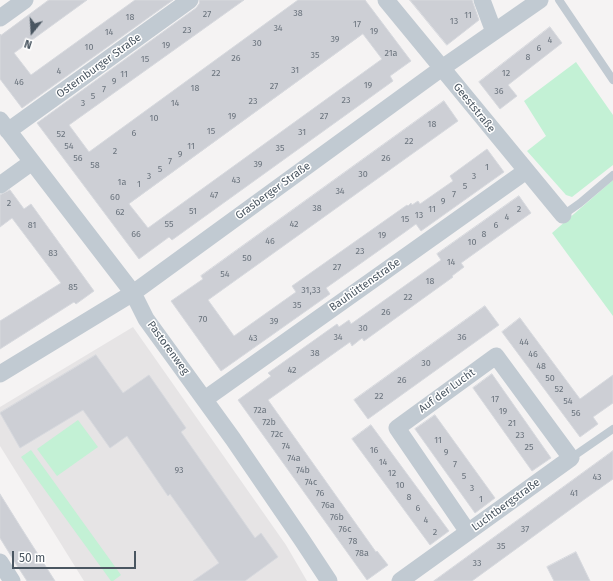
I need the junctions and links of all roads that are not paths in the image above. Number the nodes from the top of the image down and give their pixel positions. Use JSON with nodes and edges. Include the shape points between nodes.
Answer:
{"nodes":[{"id":1,"x":25,"y":0,"type":"edge"},
{"id":2,"x":190,"y":0,"type":"edge"},
{"id":3,"x":386,"y":0,"type":"edge"},
{"id":4,"x":482,"y":0,"type":"edge"},
{"id":5,"x":540,"y":0,"type":"edge"},
{"id":6,"x":559,"y":0,"type":"edge"},
{"id":7,"x":0,"y":18,"type":"edge"},
{"id":8,"x":494,"y":32,"type":"junction"},
{"id":9,"x":442,"y":68,"type":"junction"},
{"id":10,"x":613,"y":80,"type":"edge"},
{"id":11,"x":4,"y":126,"type":"edge"},
{"id":12,"x":32,"y":162,"type":"junction"},
{"id":13,"x":526,"y":171,"type":"junction"},
{"id":14,"x":613,"y":175,"type":"edge"},
{"id":15,"x":0,"y":185,"type":"edge"},
{"id":16,"x":563,"y":215,"type":"joint"},
{"id":17,"x":132,"y":292,"type":"junction"},
{"id":18,"x":0,"y":374,"type":"edge"},
{"id":19,"x":205,"y":399,"type":"junction"},
{"id":20,"x":613,"y":429,"type":"edge"},
{"id":21,"x":571,"y":458,"type":"junction"},
{"id":22,"x":468,"y":532,"type":"junction"},
{"id":23,"x":0,"y":562,"type":"edge"},
{"id":24,"x":12,"y":581,"type":"edge"},
{"id":25,"x":329,"y":581,"type":"edge"},
{"id":26,"x":400,"y":581,"type":"edge"}],
"edges":[{"from":1,"to":7,"type":"street"},
{"from":2,"to":11,"type":"street","name":"Osternburger Straße"},
{"from":3,"to":9,"type":"street","name":"Geeststraße"},
{"from":4,"to":8,"type":"street"},
{"from":5,"to":8,"type":"street","name":"Grasberger Straße"},
{"from":6,"to":10,"type":"lane"},
{"from":8,"to":9,"type":"street","name":"Grasberger Straße"},
{"from":9,"to":13,"type":"street","name":"Geeststraße"},
{"from":9,"to":17,"type":"street","name":"Grasberger Straße"},
{"from":11,"to":12,"type":"street","name":"Pastorenweg"},
{"from":12,"to":15,"type":"street"},
{"from":12,"to":17,"type":"street","name":"Pastorenweg"},
{"from":13,"to":16,"type":"street","name":"Geeststraße"},
{"from":13,"to":19,"type":"street","name":"Bauhüttenstraße"},
{"from":14,"to":16,"type":"lane"},
{"from":17,"to":18,"type":"street","name":"Grasberger Straße"},
{"from":17,"to":19,"type":"street","name":"Pastorenweg","via":[[146,319]]},
{"from":19,"to":25,"type":"street","name":"Pastorenweg"},
{"from":20,"to":21,"type":"lane","name":"Luchtbergstraße"},
{"from":21,"to":22,"type":"street","name":"Luchtbergstraße"},
{"from":21,"to":22,"type":"street","name":"Auf der Lucht","via":[[496,356],[398,428]]},
{"from":22,"to":26,"type":"street","name":"Luchtbergstraße"},
{"from":23,"to":24,"type":"street"}]}
